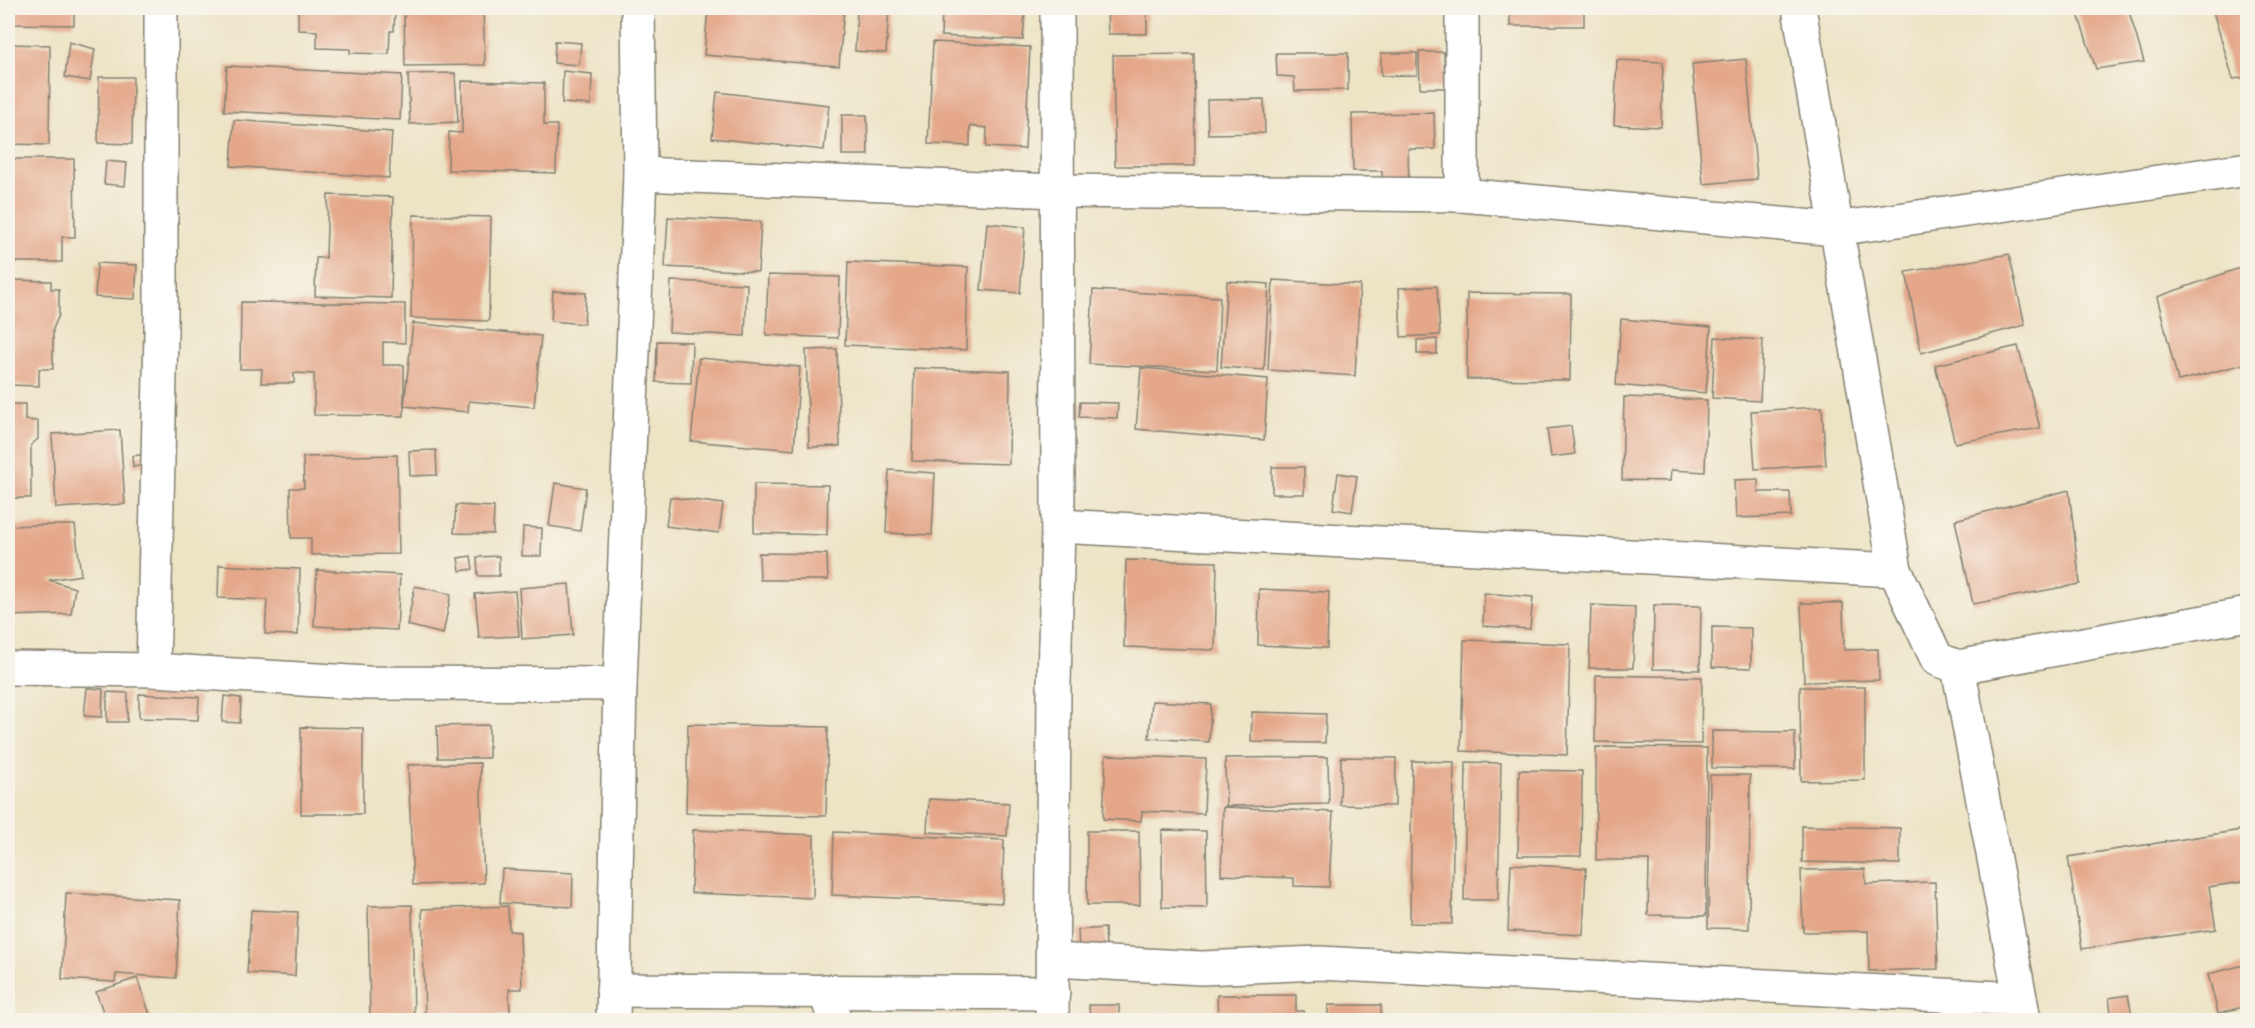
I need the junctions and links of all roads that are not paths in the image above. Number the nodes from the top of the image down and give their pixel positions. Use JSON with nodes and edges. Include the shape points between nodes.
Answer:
{"nodes":[{"id":1,"x":161,"y":8,"type":"edge"},
{"id":2,"x":638,"y":8,"type":"edge"},
{"id":3,"x":1057,"y":8,"type":"edge"},
{"id":4,"x":1462,"y":8,"type":"edge"},
{"id":5,"x":1798,"y":8,"type":"edge"},
{"id":6,"x":2247,"y":169,"type":"edge"},
{"id":7,"x":640,"y":174,"type":"junction"},
{"id":8,"x":1056,"y":190,"type":"junction"},
{"id":9,"x":1462,"y":195,"type":"junction"},
{"id":10,"x":1836,"y":228,"type":"junction"},
{"id":11,"x":1058,"y":526,"type":"junction"},
{"id":12,"x":1895,"y":570,"type":"junction"},
{"id":13,"x":2247,"y":614,"type":"edge"},
{"id":14,"x":1958,"y":667,"type":"junction"},
{"id":15,"x":8,"y":668,"type":"edge"},
{"id":16,"x":153,"y":670,"type":"junction"},
{"id":17,"x":620,"y":684,"type":"junction"},
{"id":18,"x":1053,"y":960,"type":"junction"},
{"id":19,"x":613,"y":1005,"type":"edge"},
{"id":20,"x":830,"y":1006,"type":"edge"},
{"id":21,"x":1052,"y":1007,"type":"edge"},
{"id":22,"x":2022,"y":1010,"type":"edge"}],
"edges":[{"from":1,"to":16,"type":"street","via":[[161,333]]},
{"from":2,"to":7,"type":"street"},
{"from":3,"to":8,"type":"street"},
{"from":4,"to":9,"type":"street"},
{"from":5,"to":10,"type":"street"},
{"from":6,"to":10,"type":"street"},
{"from":7,"to":8,"type":"street"},
{"from":7,"to":17,"type":"street"},
{"from":8,"to":9,"type":"street"},
{"from":8,"to":11,"type":"street"},
{"from":9,"to":10,"type":"street"},
{"from":10,"to":12,"type":"street"},
{"from":11,"to":12,"type":"street"},
{"from":11,"to":18,"type":"street"},
{"from":12,"to":14,"type":"street","via":[[1937,659]]},
{"from":13,"to":14,"type":"street"},
{"from":14,"to":22,"type":"street"},
{"from":15,"to":16,"type":"street"},
{"from":16,"to":17,"type":"street","via":[[367,683]]},
{"from":17,"to":19,"type":"street"},
{"from":18,"to":21,"type":"street"},
{"from":18,"to":22,"type":"street","via":[[1201,968],[1319,963]]},
{"from":19,"to":20,"type":"street"},
{"from":20,"to":21,"type":"street"}]}
